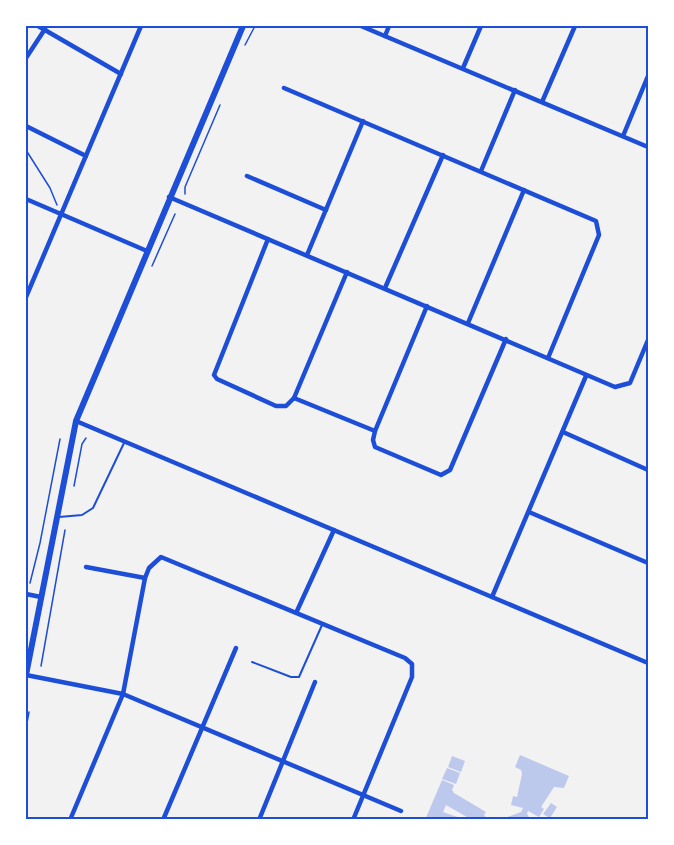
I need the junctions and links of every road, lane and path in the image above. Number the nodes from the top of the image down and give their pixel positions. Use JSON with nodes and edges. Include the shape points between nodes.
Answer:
{"nodes":[{"id":1,"x":38,"y":26,"type":"edge"},
{"id":2,"x":141,"y":26,"type":"edge"},
{"id":3,"x":243,"y":26,"type":"edge"},
{"id":4,"x":255,"y":26,"type":"edge"},
{"id":5,"x":361,"y":26,"type":"edge"},
{"id":6,"x":389,"y":26,"type":"edge"},
{"id":7,"x":481,"y":26,"type":"edge"},
{"id":8,"x":575,"y":26,"type":"edge"},
{"id":9,"x":45,"y":29,"type":"junction"},
{"id":10,"x":385,"y":36,"type":"junction"},
{"id":11,"x":245,"y":45,"type":"dead end"},
{"id":12,"x":26,"y":58,"type":"edge"},
{"id":13,"x":463,"y":68,"type":"junction"},
{"id":14,"x":121,"y":74,"type":"junction"},
{"id":15,"x":648,"y":76,"type":"edge"},
{"id":16,"x":284,"y":87,"type":"dead end"},
{"id":17,"x":515,"y":90,"type":"junction"},
{"id":18,"x":543,"y":102,"type":"junction"},
{"id":19,"x":220,"y":105,"type":"dead end"},
{"id":20,"x":363,"y":121,"type":"junction"},
{"id":21,"x":26,"y":126,"type":"edge"},
{"id":22,"x":623,"y":136,"type":"junction"},
{"id":23,"x":648,"y":147,"type":"edge"},
{"id":24,"x":26,"y":150,"type":"edge"},
{"id":25,"x":443,"y":155,"type":"junction"},
{"id":26,"x":86,"y":156,"type":"junction"},
{"id":27,"x":481,"y":171,"type":"junction"},
{"id":28,"x":247,"y":176,"type":"dead end"},
{"id":29,"x":524,"y":190,"type":"junction"},
{"id":30,"x":185,"y":194,"type":"dead end"},
{"id":31,"x":169,"y":197,"type":"junction"},
{"id":32,"x":26,"y":199,"type":"edge"},
{"id":33,"x":326,"y":210,"type":"junction"},
{"id":34,"x":61,"y":214,"type":"junction"},
{"id":35,"x":175,"y":214,"type":"dead end"},
{"id":36,"x":268,"y":239,"type":"junction"},
{"id":37,"x":147,"y":251,"type":"junction"},
{"id":38,"x":307,"y":255,"type":"junction"},
{"id":39,"x":152,"y":266,"type":"dead end"},
{"id":40,"x":347,"y":272,"type":"junction"},
{"id":41,"x":385,"y":288,"type":"junction"},
{"id":42,"x":26,"y":297,"type":"edge"},
{"id":43,"x":427,"y":306,"type":"junction"},
{"id":44,"x":468,"y":323,"type":"junction"},
{"id":45,"x":506,"y":339,"type":"junction"},
{"id":46,"x":648,"y":340,"type":"edge"},
{"id":47,"x":548,"y":358,"type":"junction"},
{"id":48,"x":586,"y":376,"type":"junction"},
{"id":49,"x":294,"y":398,"type":"junction"},
{"id":50,"x":76,"y":420,"type":"junction"},
{"id":51,"x":375,"y":431,"type":"junction"},
{"id":52,"x":563,"y":432,"type":"junction"},
{"id":53,"x":86,"y":438,"type":"dead end"},
{"id":54,"x":60,"y":439,"type":"dead end"},
{"id":55,"x":125,"y":441,"type":"junction"},
{"id":56,"x":648,"y":470,"type":"edge"},
{"id":57,"x":74,"y":486,"type":"dead end"},
{"id":58,"x":529,"y":512,"type":"junction"},
{"id":59,"x":56,"y":518,"type":"junction"},
{"id":60,"x":65,"y":530,"type":"dead end"},
{"id":61,"x":334,"y":530,"type":"junction"},
{"id":62,"x":648,"y":563,"type":"edge"},
{"id":63,"x":86,"y":567,"type":"dead end"},
{"id":64,"x":145,"y":578,"type":"junction"},
{"id":65,"x":30,"y":583,"type":"dead end"},
{"id":66,"x":26,"y":594,"type":"edge"},
{"id":67,"x":41,"y":597,"type":"junction"},
{"id":68,"x":492,"y":597,"type":"junction"},
{"id":69,"x":297,"y":611,"type":"junction"},
{"id":70,"x":322,"y":622,"type":"junction"},
{"id":71,"x":236,"y":648,"type":"dead end"},
{"id":72,"x":252,"y":662,"type":"dead end"},
{"id":73,"x":648,"y":663,"type":"edge"},
{"id":74,"x":41,"y":666,"type":"dead end"},
{"id":75,"x":26,"y":675,"type":"edge"},
{"id":76,"x":315,"y":682,"type":"dead end"},
{"id":77,"x":123,"y":694,"type":"junction"},
{"id":78,"x":29,"y":712,"type":"dead end"},
{"id":79,"x":26,"y":728,"type":"edge"},
{"id":80,"x":202,"y":729,"type":"junction"},
{"id":81,"x":283,"y":762,"type":"junction"},
{"id":82,"x":363,"y":796,"type":"junction"},
{"id":83,"x":401,"y":812,"type":"dead end"},
{"id":84,"x":70,"y":819,"type":"edge"},
{"id":85,"x":163,"y":819,"type":"edge"},
{"id":86,"x":258,"y":819,"type":"edge"},
{"id":87,"x":353,"y":819,"type":"edge"}],
"edges":[{"from":1,"to":9,"type":"street"},
{"from":2,"to":14,"type":"street"},
{"from":3,"to":31,"type":"street"},
{"from":4,"to":11,"type":"path"},
{"from":5,"to":10,"type":"street"},
{"from":6,"to":10,"type":"street"},
{"from":7,"to":13,"type":"street"},
{"from":8,"to":18,"type":"street"},
{"from":9,"to":12,"type":"street"},
{"from":9,"to":14,"type":"street"},
{"from":10,"to":13,"type":"street"},
{"from":13,"to":17,"type":"street"},
{"from":14,"to":26,"type":"street"},
{"from":15,"to":22,"type":"street"},
{"from":16,"to":20,"type":"street"},
{"from":17,"to":18,"type":"street"},
{"from":17,"to":27,"type":"street"},
{"from":18,"to":22,"type":"street"},
{"from":19,"to":30,"type":"path"},
{"from":20,"to":25,"type":"street"},
{"from":20,"to":33,"type":"street"},
{"from":21,"to":26,"type":"street"},
{"from":22,"to":23,"type":"street"},
{"from":24,"to":34,"type":"path"},
{"from":25,"to":27,"type":"street"},
{"from":25,"to":41,"type":"street"},
{"from":26,"to":34,"type":"street"},
{"from":27,"to":29,"type":"street"},
{"from":28,"to":33,"type":"street"},
{"from":29,"to":44,"type":"street"},
{"from":29,"to":47,"type":"street","via":[[591,217],[599,225],[599,235]]},
{"from":31,"to":36,"type":"street"},
{"from":31,"to":37,"type":"street"},
{"from":32,"to":34,"type":"street"},
{"from":33,"to":38,"type":"street"},
{"from":34,"to":37,"type":"street"},
{"from":34,"to":42,"type":"street"},
{"from":35,"to":39,"type":"path"},
{"from":36,"to":38,"type":"street"},
{"from":36,"to":49,"type":"street","via":[[214,375],[276,406],[286,406]]},
{"from":37,"to":50,"type":"street"},
{"from":38,"to":40,"type":"street"},
{"from":40,"to":41,"type":"street"},
{"from":40,"to":49,"type":"street"},
{"from":41,"to":43,"type":"street"},
{"from":43,"to":44,"type":"street"},
{"from":43,"to":51,"type":"street"},
{"from":44,"to":45,"type":"street"},
{"from":45,"to":47,"type":"street"},
{"from":45,"to":51,"type":"street","via":[[454,465],[447,472],[441,475],[375,447]]},
{"from":46,"to":48,"type":"street","via":[[626,386],[615,387]]},
{"from":47,"to":48,"type":"street"},
{"from":48,"to":52,"type":"street"},
{"from":49,"to":51,"type":"street"},
{"from":50,"to":55,"type":"street"},
{"from":50,"to":59,"type":"street"},
{"from":52,"to":56,"type":"street"},
{"from":52,"to":58,"type":"street"},
{"from":53,"to":57,"type":"path"},
{"from":54,"to":65,"type":"path"},
{"from":55,"to":59,"type":"lane","via":[[93,508],[82,515]]},
{"from":55,"to":61,"type":"street"},
{"from":58,"to":62,"type":"street"},
{"from":58,"to":68,"type":"street"},
{"from":59,"to":67,"type":"street"},
{"from":60,"to":74,"type":"path"},
{"from":61,"to":68,"type":"street"},
{"from":61,"to":69,"type":"street"},
{"from":63,"to":64,"type":"street"},
{"from":64,"to":69,"type":"street","via":[[153,562],[168,558]]},
{"from":64,"to":77,"type":"street"},
{"from":66,"to":67,"type":"street"},
{"from":67,"to":75,"type":"street"},
{"from":68,"to":73,"type":"street"},
{"from":69,"to":70,"type":"street"},
{"from":70,"to":72,"type":"lane","via":[[299,676],[291,677]]},
{"from":70,"to":82,"type":"street","via":[[405,658],[413,666],[412,677]]},
{"from":71,"to":80,"type":"street"},
{"from":75,"to":77,"type":"street"},
{"from":76,"to":81,"type":"street"},
{"from":77,"to":80,"type":"street"},
{"from":77,"to":84,"type":"street"},
{"from":78,"to":79,"type":"path"},
{"from":80,"to":81,"type":"street"},
{"from":80,"to":85,"type":"street"},
{"from":81,"to":82,"type":"street"},
{"from":81,"to":86,"type":"street"},
{"from":82,"to":83,"type":"street"},
{"from":82,"to":87,"type":"street"}]}
